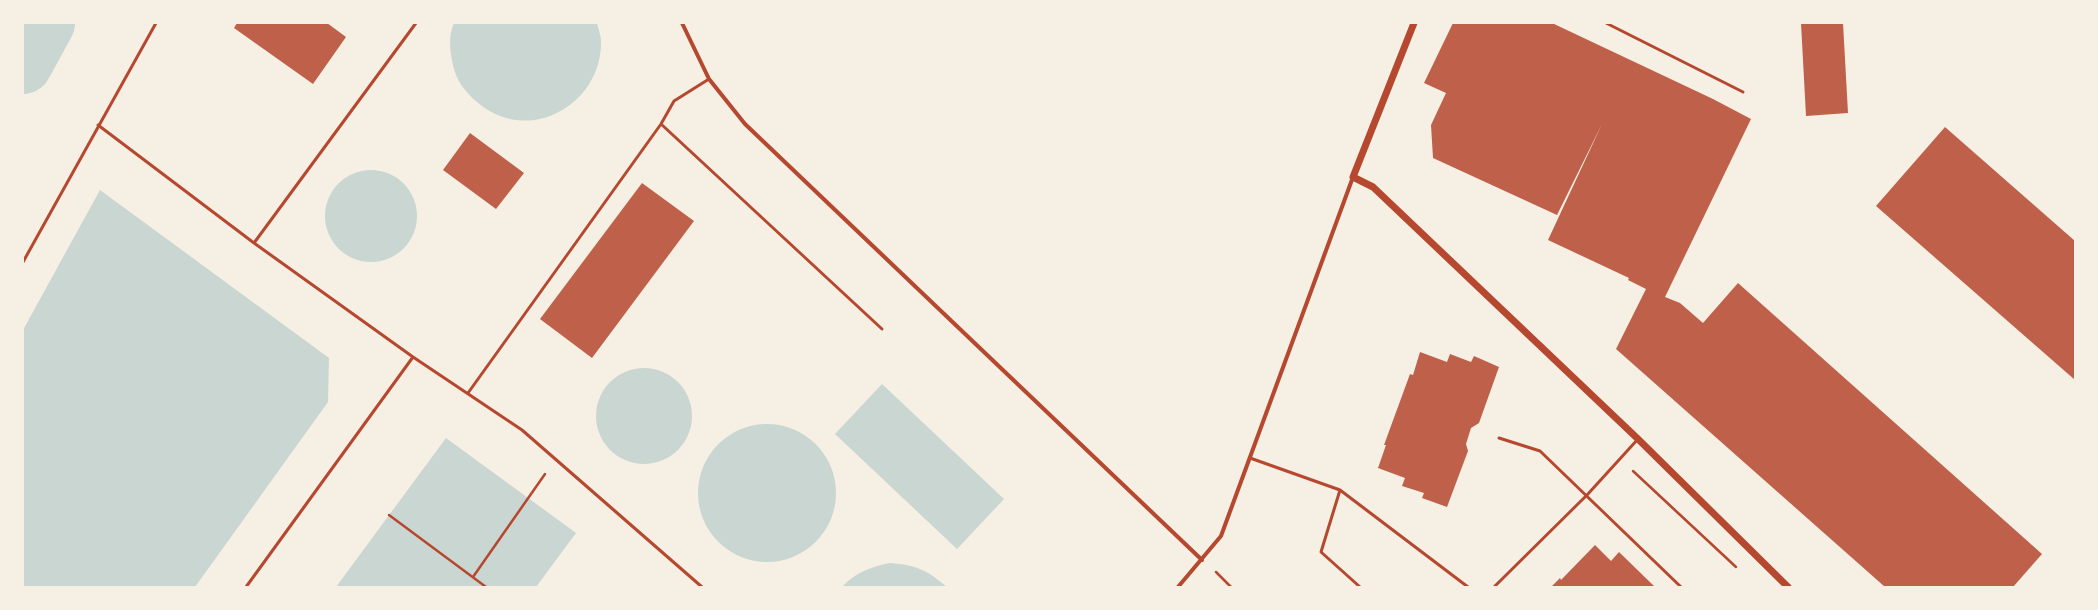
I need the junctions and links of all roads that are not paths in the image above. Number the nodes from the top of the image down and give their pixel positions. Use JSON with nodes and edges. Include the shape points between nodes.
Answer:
{"nodes":[{"id":1,"x":156,"y":23,"type":"edge"},
{"id":2,"x":416,"y":23,"type":"edge"},
{"id":3,"x":682,"y":23,"type":"edge"},
{"id":4,"x":1414,"y":23,"type":"edge"},
{"id":5,"x":1606,"y":23,"type":"edge"},
{"id":6,"x":709,"y":80,"type":"junction"},
{"id":7,"x":1743,"y":92,"type":"dead end"},
{"id":8,"x":661,"y":124,"type":"junction"},
{"id":9,"x":98,"y":125,"type":"junction"},
{"id":10,"x":1353,"y":177,"type":"junction"},
{"id":11,"x":254,"y":243,"type":"junction"},
{"id":12,"x":23,"y":262,"type":"edge"},
{"id":13,"x":882,"y":329,"type":"dead end"},
{"id":14,"x":413,"y":357,"type":"junction"},
{"id":15,"x":468,"y":393,"type":"junction"},
{"id":16,"x":1499,"y":438,"type":"dead end"},
{"id":17,"x":1638,"y":439,"type":"junction"},
{"id":18,"x":1250,"y":458,"type":"junction"},
{"id":19,"x":1340,"y":490,"type":"junction"},
{"id":20,"x":1587,"y":495,"type":"junction"},
{"id":21,"x":1202,"y":560,"type":"junction"},
{"id":22,"x":246,"y":587,"type":"edge"},
{"id":23,"x":702,"y":587,"type":"edge"},
{"id":24,"x":1178,"y":587,"type":"edge"},
{"id":25,"x":1360,"y":587,"type":"edge"},
{"id":26,"x":1468,"y":587,"type":"edge"},
{"id":27,"x":1494,"y":587,"type":"edge"},
{"id":28,"x":1681,"y":587,"type":"edge"},
{"id":29,"x":1788,"y":587,"type":"edge"}],
"edges":[{"from":1,"to":9,"type":"lane"},
{"from":2,"to":11,"type":"lane"},
{"from":3,"to":6,"type":"street"},
{"from":4,"to":10,"type":"street"},
{"from":5,"to":7,"type":"lane"},
{"from":6,"to":8,"type":"lane","via":[[674,101]]},
{"from":6,"to":21,"type":"street","via":[[745,124]]},
{"from":8,"to":13,"type":"lane"},
{"from":8,"to":15,"type":"lane"},
{"from":9,"to":11,"type":"lane"},
{"from":9,"to":12,"type":"lane"},
{"from":10,"to":17,"type":"street","via":[[1373,187]]},
{"from":10,"to":18,"type":"street"},
{"from":11,"to":14,"type":"lane"},
{"from":14,"to":15,"type":"lane"},
{"from":14,"to":22,"type":"lane"},
{"from":15,"to":23,"type":"lane","via":[[522,430]]},
{"from":16,"to":20,"type":"lane","via":[[1540,451]]},
{"from":17,"to":20,"type":"lane"},
{"from":17,"to":29,"type":"street"},
{"from":18,"to":19,"type":"lane"},
{"from":18,"to":21,"type":"street","via":[[1221,536]]},
{"from":19,"to":25,"type":"lane","via":[[1321,552]]},
{"from":19,"to":26,"type":"lane"},
{"from":20,"to":27,"type":"lane"},
{"from":20,"to":28,"type":"lane"},
{"from":21,"to":24,"type":"street"}]}
